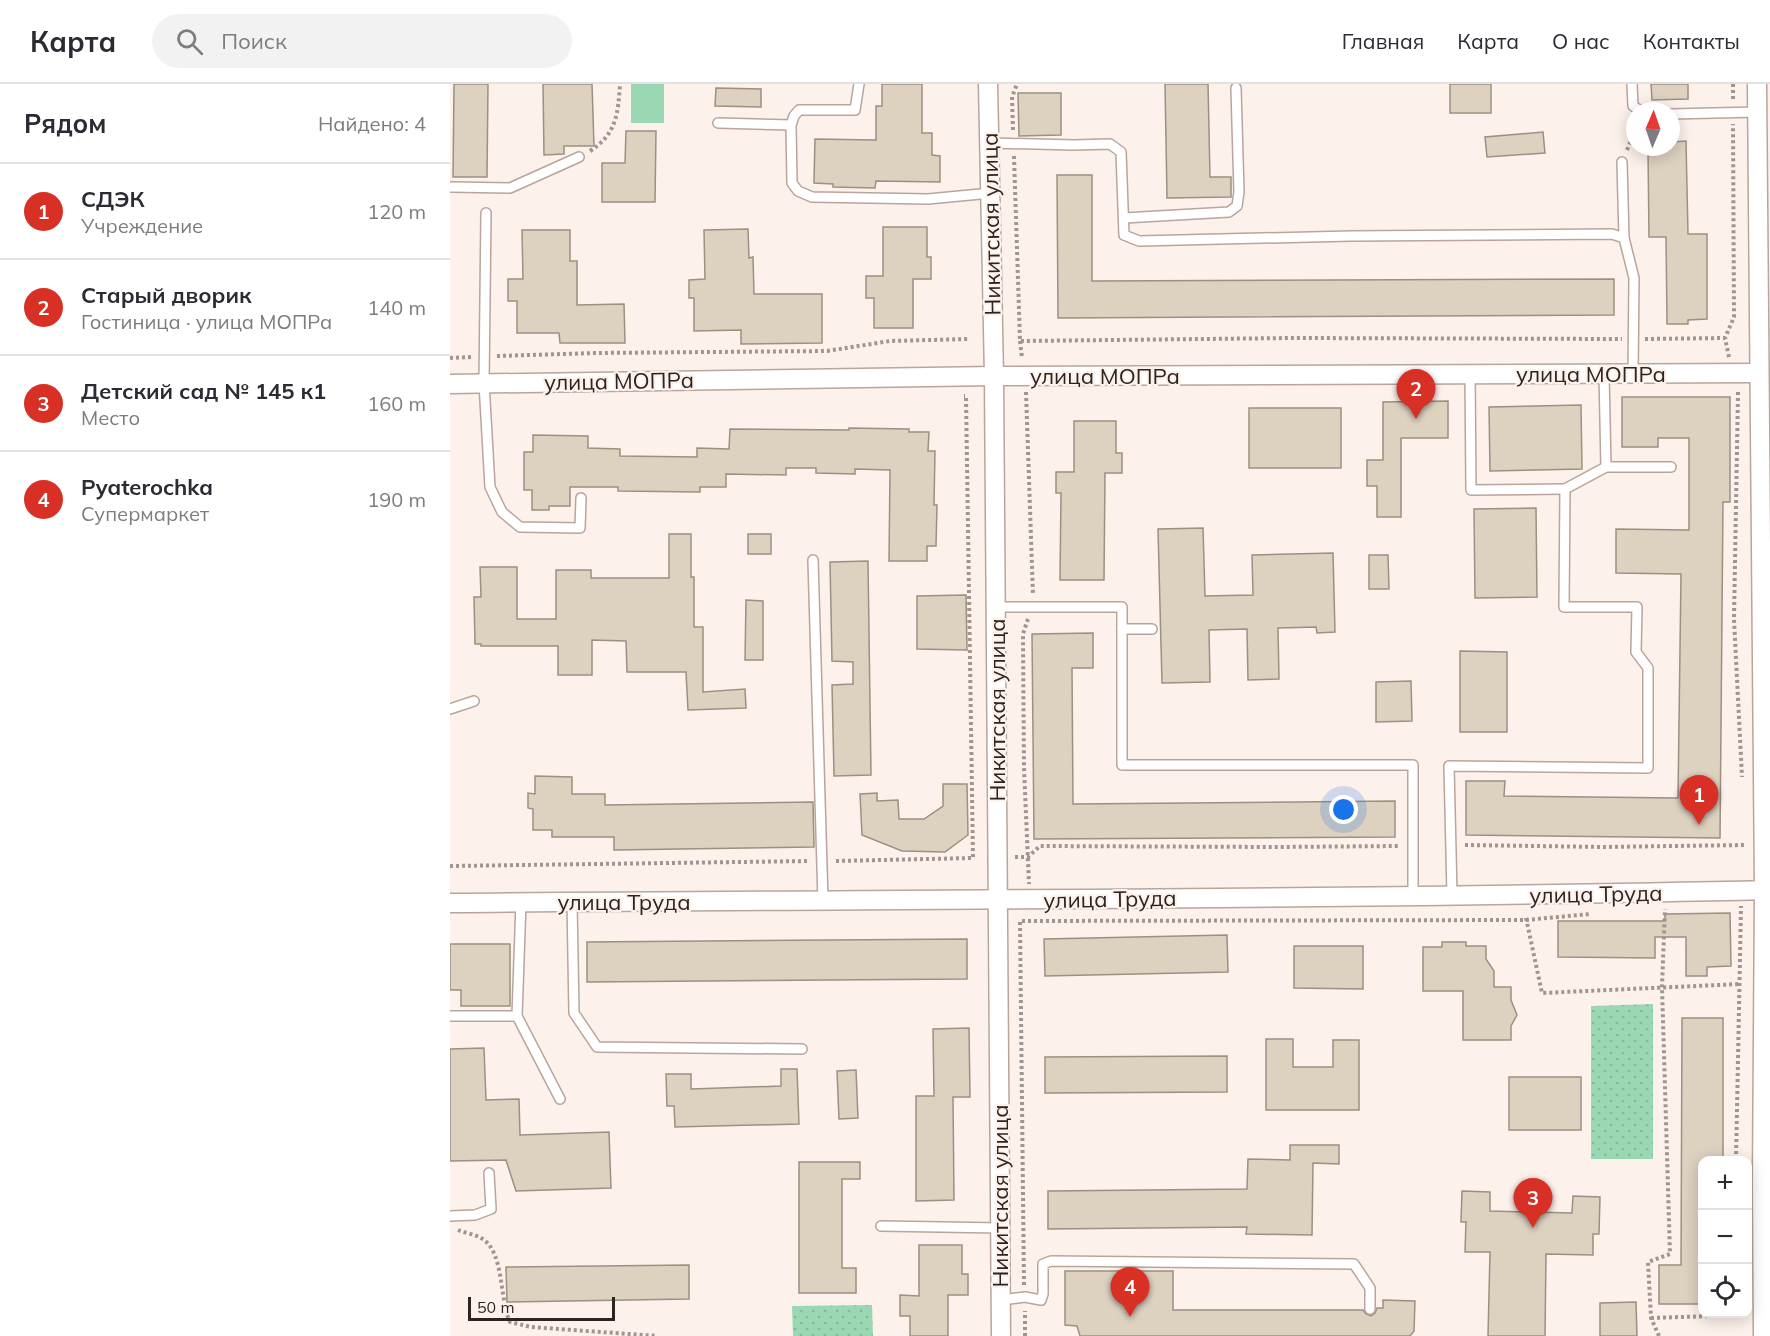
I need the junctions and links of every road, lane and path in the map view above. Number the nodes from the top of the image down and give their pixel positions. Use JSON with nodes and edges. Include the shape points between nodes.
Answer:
{"nodes":[{"id":1,"x":620,"y":84,"type":"edge"},
{"id":2,"x":859,"y":84,"type":"edge"},
{"id":3,"x":988,"y":84,"type":"edge"},
{"id":4,"x":1017,"y":84,"type":"edge"},
{"id":5,"x":1632,"y":84,"type":"edge"},
{"id":6,"x":1732,"y":84,"type":"edge"},
{"id":7,"x":1757,"y":84,"type":"edge"},
{"id":8,"x":1236,"y":88,"type":"dead end"},
{"id":9,"x":1633,"y":102,"type":"edge"},
{"id":10,"x":1757,"y":112,"type":"junction"},
{"id":11,"x":1733,"y":113,"type":"junction"},
{"id":12,"x":1680,"y":114,"type":"edge"},
{"id":13,"x":718,"y":123,"type":"dead end"},
{"id":14,"x":791,"y":125,"type":"junction"},
{"id":15,"x":990,"y":143,"type":"junction"},
{"id":16,"x":1014,"y":144,"type":"junction"},
{"id":17,"x":579,"y":157,"type":"joint"},
{"id":18,"x":1622,"y":162,"type":"dead end"},
{"id":19,"x":450,"y":187,"type":"edge"},
{"id":20,"x":991,"y":193,"type":"junction"},
{"id":21,"x":486,"y":213,"type":"dead end"},
{"id":22,"x":1124,"y":218,"type":"junction"},
{"id":23,"x":1624,"y":238,"type":"junction"},
{"id":24,"x":969,"y":339,"type":"dead end"},
{"id":25,"x":1634,"y":339,"type":"junction"},
{"id":26,"x":1020,"y":341,"type":"junction"},
{"id":27,"x":484,"y":357,"type":"junction"},
{"id":28,"x":450,"y":358,"type":"edge"},
{"id":29,"x":1759,"y":373,"type":"junction"},
{"id":30,"x":1470,"y":374,"type":"junction"},
{"id":31,"x":1604,"y":374,"type":"junction"},
{"id":32,"x":1633,"y":374,"type":"junction"},
{"id":33,"x":994,"y":376,"type":"junction"},
{"id":34,"x":1024,"y":376,"type":"junction"},
{"id":35,"x":484,"y":383,"type":"junction"},
{"id":36,"x":450,"y":384,"type":"edge"},
{"id":37,"x":1606,"y":467,"type":"junction"},
{"id":38,"x":1671,"y":468,"type":"dead end"},
{"id":39,"x":1565,"y":489,"type":"junction"},
{"id":40,"x":580,"y":498,"type":"dead end"},
{"id":41,"x":1765,"y":530,"type":"edge"},
{"id":42,"x":813,"y":560,"type":"dead end"},
{"id":43,"x":996,"y":607,"type":"junction"},
{"id":44,"x":1033,"y":607,"type":"junction"},
{"id":45,"x":1122,"y":629,"type":"junction"},
{"id":46,"x":1152,"y":629,"type":"dead end"},
{"id":47,"x":474,"y":701,"type":"dead end"},
{"id":48,"x":450,"y":709,"type":"edge"},
{"id":49,"x":1413,"y":845,"type":"junction"},
{"id":50,"x":1450,"y":845,"type":"junction"},
{"id":51,"x":1746,"y":845,"type":"dead end"},
{"id":52,"x":1028,"y":857,"type":"junction"},
{"id":53,"x":582,"y":864,"type":"dead end"},
{"id":54,"x":450,"y":866,"type":"edge"},
{"id":55,"x":1767,"y":890,"type":"edge"},
{"id":56,"x":1521,"y":894,"type":"junction"},
{"id":57,"x":1413,"y":895,"type":"junction"},
{"id":58,"x":1452,"y":895,"type":"junction"},
{"id":59,"x":823,"y":900,"type":"junction"},
{"id":60,"x":998,"y":900,"type":"junction"},
{"id":61,"x":1030,"y":900,"type":"junction"},
{"id":62,"x":521,"y":902,"type":"junction"},
{"id":63,"x":572,"y":902,"type":"junction"},
{"id":64,"x":450,"y":903,"type":"edge"},
{"id":65,"x":1660,"y":903,"type":"junction"},
{"id":66,"x":1730,"y":906,"type":"dead end"},
{"id":67,"x":1676,"y":907,"type":"dead end"},
{"id":68,"x":1596,"y":913,"type":"dead end"},
{"id":69,"x":1526,"y":920,"type":"junction"},
{"id":70,"x":1031,"y":921,"type":"junction"},
{"id":71,"x":1740,"y":984,"type":"junction"},
{"id":72,"x":1662,"y":987,"type":"junction"},
{"id":73,"x":1766,"y":1002,"type":"edge"},
{"id":74,"x":450,"y":1016,"type":"edge"},
{"id":75,"x":517,"y":1016,"type":"junction"},
{"id":76,"x":802,"y":1049,"type":"dead end"},
{"id":77,"x":560,"y":1099,"type":"dead end"},
{"id":78,"x":1766,"y":1099,"type":"edge"},
{"id":79,"x":1736,"y":1156,"type":"edge"},
{"id":80,"x":489,"y":1173,"type":"dead end"},
{"id":81,"x":1766,"y":1182,"type":"edge"},
{"id":82,"x":450,"y":1216,"type":"edge"},
{"id":83,"x":881,"y":1226,"type":"dead end"},
{"id":84,"x":450,"y":1227,"type":"edge"},
{"id":85,"x":1000,"y":1228,"type":"junction"},
{"id":86,"x":1025,"y":1297,"type":"junction"},
{"id":87,"x":1001,"y":1300,"type":"junction"},
{"id":88,"x":1370,"y":1309,"type":"dead end"},
{"id":89,"x":1698,"y":1316,"type":"edge"},
{"id":90,"x":1651,"y":1318,"type":"junction"},
{"id":91,"x":657,"y":1336,"type":"edge"},
{"id":92,"x":1001,"y":1336,"type":"edge"},
{"id":93,"x":1025,"y":1336,"type":"edge"},
{"id":94,"x":1659,"y":1336,"type":"edge"},
{"id":95,"x":1762,"y":1336,"type":"edge"}],
"edges":[{"from":1,"to":17,"type":"path","via":[[614,127],[601,144]]},
{"from":2,"to":14,"type":"lane","via":[[855,110],[799,110]]},
{"from":3,"to":15,"type":"street","name":"Никитская улица"},
{"from":4,"to":16,"type":"path","via":[[1012,97]]},
{"from":5,"to":9,"type":"lane"},
{"from":6,"to":11,"type":"path"},
{"from":7,"to":10,"type":"street"},
{"from":8,"to":22,"type":"lane","via":[[1237,206],[1229,212]]},
{"from":10,"to":11,"type":"lane"},
{"from":10,"to":29,"type":"street"},
{"from":11,"to":12,"type":"lane"},
{"from":11,"to":25,"type":"path","via":[[1734,317],[1730,328],[1725,338]]},
{"from":13,"to":14,"type":"lane"},
{"from":14,"to":20,"type":"lane","via":[[792,183],[798,191],[812,196],[928,199]]},
{"from":15,"to":16,"type":"lane"},
{"from":15,"to":20,"type":"street","name":"Никитская улица"},
{"from":16,"to":22,"type":"lane","via":[[1110,144],[1121,152]]},
{"from":16,"to":26,"type":"path"},
{"from":17,"to":19,"type":"lane","via":[[510,188]]},
{"from":18,"to":23,"type":"lane"},
{"from":20,"to":33,"type":"street","name":"Никитская улица"},
{"from":21,"to":27,"type":"lane"},
{"from":22,"to":23,"type":"lane","via":[[1124,235],[1139,241],[1588,234]]},
{"from":23,"to":25,"type":"lane","via":[[1634,278]]},
{"from":24,"to":27,"type":"path","via":[[890,341],[827,351]]},
{"from":25,"to":26,"type":"path"},
{"from":25,"to":32,"type":"lane"},
{"from":26,"to":34,"type":"path"},
{"from":27,"to":28,"type":"path"},
{"from":27,"to":35,"type":"lane"},
{"from":29,"to":32,"type":"street","name":"улица МОПРа"},
{"from":29,"to":41,"type":"street"},
{"from":30,"to":31,"type":"street","name":"улица МОПРа"},
{"from":30,"to":34,"type":"street","name":"улица МОПРа"},
{"from":30,"to":39,"type":"lane","via":[[1471,490]]},
{"from":31,"to":32,"type":"street","name":"улица МОПРа"},
{"from":31,"to":37,"type":"lane"},
{"from":33,"to":34,"type":"street","name":"улица МОПРа"},
{"from":33,"to":35,"type":"street","name":"улица МОПРа"},
{"from":33,"to":43,"type":"street","name":"Никитская улица"},
{"from":34,"to":44,"type":"path"},
{"from":35,"to":36,"type":"street","name":"улица МОПРа"},
{"from":35,"to":40,"type":"lane","via":[[490,487],[502,512],[520,527],[580,528]]},
{"from":37,"to":38,"type":"lane"},
{"from":37,"to":39,"type":"lane"},
{"from":39,"to":50,"type":"lane","via":[[1564,607],[1637,608],[1636,652],[1648,668],[1648,768],[1449,766]]},
{"from":41,"to":55,"type":"street"},
{"from":42,"to":59,"type":"lane"},
{"from":43,"to":44,"type":"lane"},
{"from":43,"to":60,"type":"street","name":"Никитская улица"},
{"from":44,"to":45,"type":"lane","via":[[1122,607]]},
{"from":44,"to":52,"type":"path","via":[[1023,634]]},
{"from":45,"to":46,"type":"lane"},
{"from":45,"to":49,"type":"lane","via":[[1122,765],[1413,765]]},
{"from":47,"to":48,"type":"lane"},
{"from":49,"to":52,"type":"path","via":[[1040,846]]},
{"from":49,"to":57,"type":"lane"},
{"from":50,"to":51,"type":"path"},
{"from":50,"to":58,"type":"lane"},
{"from":52,"to":61,"type":"path"},
{"from":53,"to":54,"type":"path"},
{"from":55,"to":65,"type":"street","name":"улица Труда"},
{"from":55,"to":73,"type":"street"},
{"from":56,"to":58,"type":"street","name":"улица Труда"},
{"from":56,"to":65,"type":"street","name":"улица Труда"},
{"from":56,"to":69,"type":"path"},
{"from":57,"to":58,"type":"street","name":"улица Труда"},
{"from":57,"to":61,"type":"street","name":"улица Труда"},
{"from":59,"to":60,"type":"street","name":"улица Труда"},
{"from":59,"to":63,"type":"street","name":"улица Труда"},
{"from":60,"to":61,"type":"street","name":"улица Труда"},
{"from":60,"to":85,"type":"street","name":"Никитская улица"},
{"from":61,"to":70,"type":"path"},
{"from":62,"to":63,"type":"street","name":"улица Труда"},
{"from":62,"to":64,"type":"street","name":"улица Труда"},
{"from":62,"to":75,"type":"lane"},
{"from":63,"to":76,"type":"lane","via":[[574,1013],[597,1047]]},
{"from":65,"to":67,"type":"path"},
{"from":65,"to":72,"type":"path"},
{"from":66,"to":71,"type":"path","via":[[1741,906]]},
{"from":68,"to":69,"type":"path"},
{"from":69,"to":70,"type":"path"},
{"from":69,"to":72,"type":"path","via":[[1542,993]]},
{"from":70,"to":86,"type":"path","via":[[1020,921]]},
{"from":71,"to":72,"type":"path"},
{"from":71,"to":79,"type":"path"},
{"from":72,"to":90,"type":"path","via":[[1670,1254],[1648,1262]]},
{"from":73,"to":78,"type":"street"},
{"from":74,"to":75,"type":"lane"},
{"from":75,"to":77,"type":"lane"},
{"from":78,"to":81,"type":"street"},
{"from":80,"to":82,"type":"lane","via":[[491,1209],[475,1215]]},
{"from":81,"to":95,"type":"street"},
{"from":83,"to":85,"type":"lane"},
{"from":84,"to":91,"type":"path","via":[[483,1239],[497,1259],[510,1322]]},
{"from":85,"to":87,"type":"street","name":"Никитская улица"},
{"from":86,"to":87,"type":"lane"},
{"from":86,"to":88,"type":"lane","via":[[1041,1300],[1043,1264],[1051,1261],[1354,1264],[1370,1288]]},
{"from":86,"to":93,"type":"path"},
{"from":87,"to":92,"type":"street","name":"Никитская улица"},
{"from":89,"to":90,"type":"path"},
{"from":90,"to":94,"type":"path"}]}
